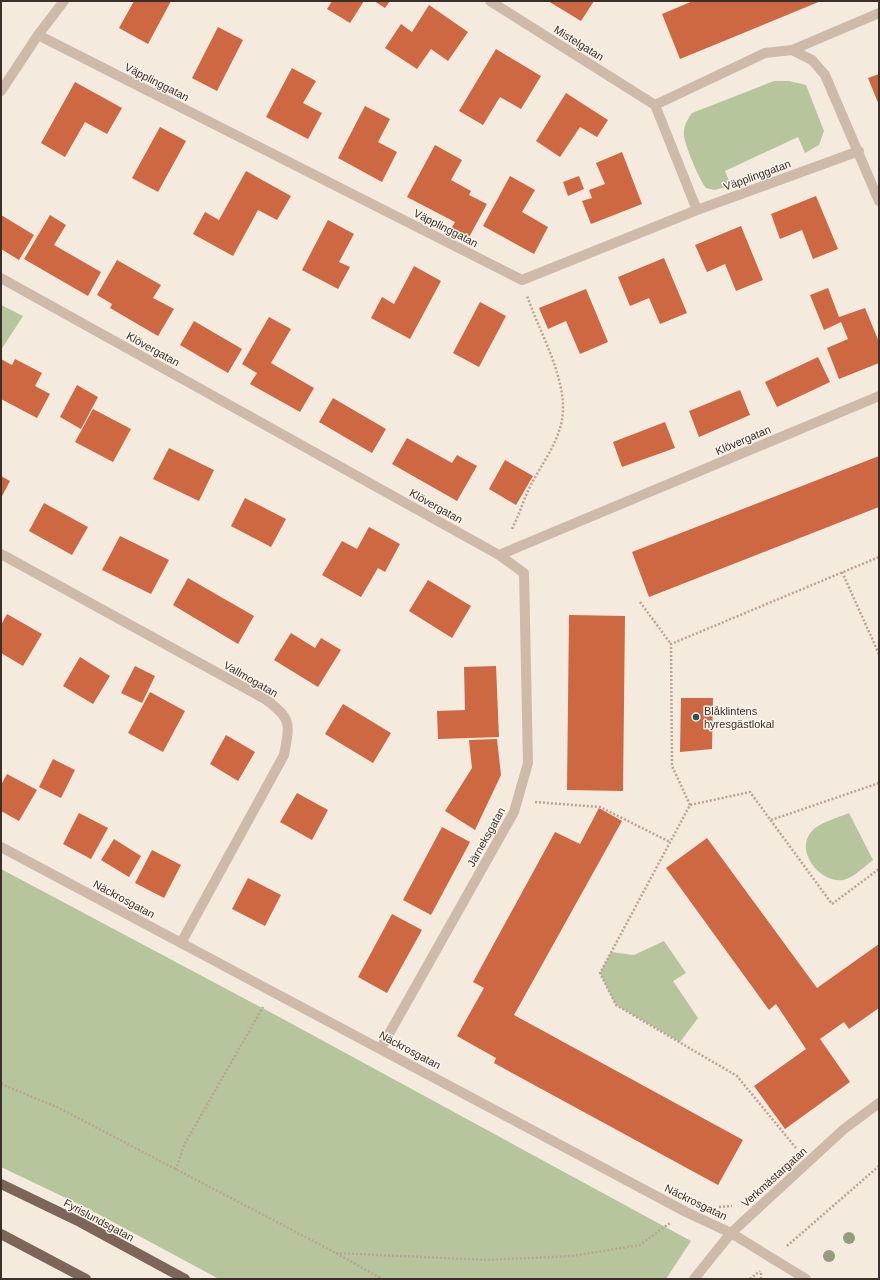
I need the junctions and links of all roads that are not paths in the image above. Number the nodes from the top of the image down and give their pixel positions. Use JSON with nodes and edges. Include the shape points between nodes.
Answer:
{"nodes":[{"id":1,"x":64,"y":1,"type":"edge"},
{"id":2,"x":490,"y":1,"type":"edge"},
{"id":3,"x":879,"y":13,"type":"edge"},
{"id":4,"x":38,"y":35,"type":"junction"},
{"id":5,"x":792,"y":50,"type":"junction"},
{"id":6,"x":1,"y":91,"type":"edge"},
{"id":7,"x":655,"y":105,"type":"junction"},
{"id":8,"x":859,"y":151,"type":"junction"},
{"id":9,"x":879,"y":201,"type":"edge"},
{"id":10,"x":697,"y":210,"type":"junction"},
{"id":11,"x":1,"y":278,"type":"edge"},
{"id":12,"x":879,"y":396,"type":"edge"},
{"id":13,"x":1,"y":554,"type":"edge"},
{"id":14,"x":499,"y":555,"type":"junction"},
{"id":15,"x":1,"y":847,"type":"edge"},
{"id":16,"x":181,"y":943,"type":"junction"},
{"id":17,"x":382,"y":1048,"type":"junction"},
{"id":18,"x":879,"y":1103,"type":"edge"},
{"id":19,"x":1,"y":1184,"type":"edge"},
{"id":20,"x":731,"y":1233,"type":"junction"},
{"id":21,"x":1,"y":1234,"type":"edge"},
{"id":22,"x":86,"y":1279,"type":"edge"},
{"id":23,"x":185,"y":1279,"type":"edge"},
{"id":24,"x":694,"y":1279,"type":"edge"},
{"id":25,"x":806,"y":1279,"type":"edge"}],
"edges":[{"from":1,"to":4,"type":"street"},
{"from":2,"to":7,"type":"street","name":"Mistelgatan"},
{"from":3,"to":5,"type":"street"},
{"from":4,"to":6,"type":"street"},
{"from":4,"to":10,"type":"street","name":"Väpplinggatan","via":[[522,280]]},
{"from":5,"to":7,"type":"street","via":[[765,53]]},
{"from":5,"to":8,"type":"street","via":[[812,60],[825,75]]},
{"from":7,"to":10,"type":"street"},
{"from":8,"to":9,"type":"street"},
{"from":8,"to":10,"type":"street","name":"Väpplinggatan"},
{"from":11,"to":14,"type":"street","name":"Klövergatan"},
{"from":12,"to":14,"type":"street","name":"Klövergatan"},
{"from":13,"to":16,"type":"street","name":"Vallmogatan","via":[[265,699],[282,712],[289,728],[284,755]]},
{"from":14,"to":17,"type":"street","name":"Järneksgatan","via":[[524,573],[528,763],[514,812]]},
{"from":15,"to":16,"type":"street","name":"Näckrosgatan"},
{"from":16,"to":17,"type":"street","name":"Näckrosgatan"},
{"from":17,"to":20,"type":"street","name":"Näckrosgatan","via":[[686,1212]]},
{"from":18,"to":20,"type":"street","name":"Verkmästargatan","via":[[844,1129]]},
{"from":19,"to":23,"type":"main road","name":"Fyrislundsgatan","via":[[80,1222]]},
{"from":20,"to":24,"type":"street","name":"Verkmästargatan"},
{"from":20,"to":25,"type":"street","name":"Näckrosgatan"},
{"from":21,"to":22,"type":"main road"}]}
